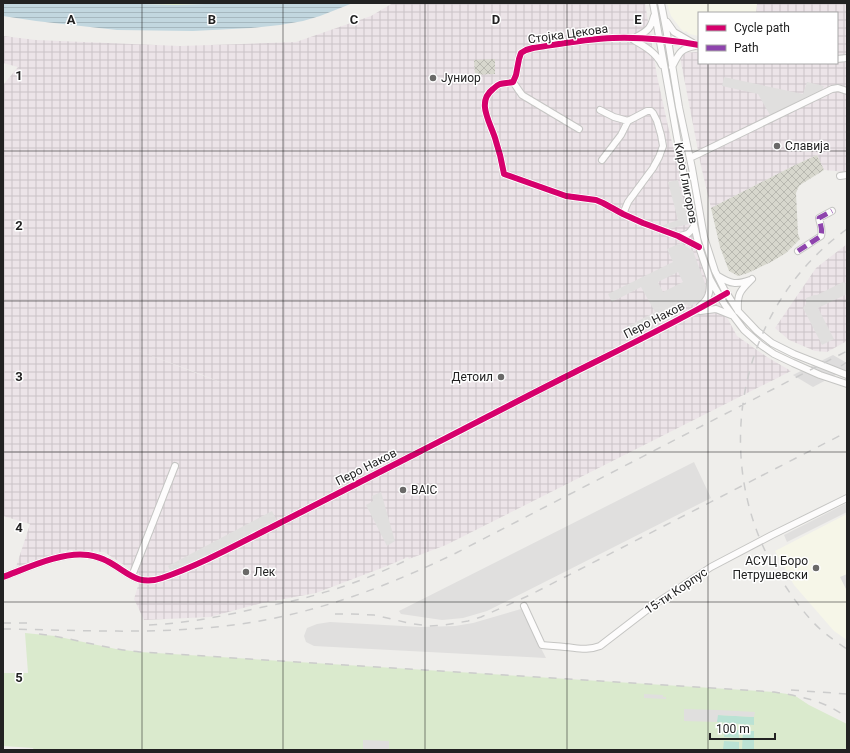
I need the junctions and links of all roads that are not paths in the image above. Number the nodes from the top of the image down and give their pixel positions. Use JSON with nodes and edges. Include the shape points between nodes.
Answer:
{"nodes":[{"id":1,"x":652,"y":3,"type":"edge"},
{"id":2,"x":661,"y":3,"type":"edge"},
{"id":3,"x":654,"y":14,"type":"junction"},
{"id":4,"x":663,"y":14,"type":"junction"},
{"id":5,"x":631,"y":38,"type":"junction"},
{"id":6,"x":659,"y":40,"type":"junction"},
{"id":7,"x":668,"y":41,"type":"junction"},
{"id":8,"x":698,"y":45,"type":"edge"},
{"id":9,"x":698,"y":45,"type":"edge"},
{"id":10,"x":698,"y":45,"type":"edge"},
{"id":11,"x":672,"y":68,"type":"junction"},
{"id":12,"x":666,"y":74,"type":"junction"},
{"id":13,"x":513,"y":82,"type":"junction"},
{"id":14,"x":847,"y":91,"type":"edge"},
{"id":15,"x":600,"y":110,"type":"dead end"},
{"id":16,"x":628,"y":121,"type":"junction"},
{"id":17,"x":579,"y":129,"type":"dead end"},
{"id":18,"x":690,"y":158,"type":"junction"},
{"id":19,"x":602,"y":160,"type":"dead end"},
{"id":20,"x":847,"y":175,"type":"edge"},
{"id":21,"x":840,"y":176,"type":"dead end"},
{"id":22,"x":832,"y":211,"type":"dead end"},
{"id":23,"x":623,"y":214,"type":"junction"},
{"id":24,"x":694,"y":226,"type":"junction"},
{"id":25,"x":678,"y":236,"type":"junction"},
{"id":26,"x":699,"y":247,"type":"junction"},
{"id":27,"x":798,"y":251,"type":"dead end"},
{"id":28,"x":718,"y":276,"type":"junction"},
{"id":29,"x":710,"y":279,"type":"junction"},
{"id":30,"x":727,"y":294,"type":"junction"},
{"id":31,"x":720,"y":297,"type":"junction"},
{"id":32,"x":738,"y":311,"type":"junction"},
{"id":33,"x":693,"y":312,"type":"junction"},
{"id":34,"x":734,"y":317,"type":"junction"},
{"id":35,"x":847,"y":376,"type":"edge"},
{"id":36,"x":847,"y":384,"type":"edge"},
{"id":37,"x":175,"y":466,"type":"dead end"},
{"id":38,"x":847,"y":498,"type":"edge"},
{"id":39,"x":132,"y":576,"type":"junction"},
{"id":40,"x":3,"y":577,"type":"edge"},
{"id":41,"x":524,"y":606,"type":"dead end"}],
"edges":[{"from":1,"to":3,"type":"street","name":"Киро Глигоров"},
{"from":2,"to":4,"type":"street","name":"Киро Глигоров"},
{"from":3,"to":5,"type":"street","via":[[650,28]]},
{"from":3,"to":6,"type":"street","name":"Киро Глигоров"},
{"from":4,"to":7,"type":"street","name":"Киро Глигоров"},
{"from":4,"to":8,"type":"street","via":[[674,32]]},
{"from":5,"to":6,"type":"street","name":"Стојка Цекова"},
{"from":5,"to":12,"type":"street","via":[[658,57]]},
{"from":5,"to":13,"type":"street","name":"Стојка Цекова","via":[[578,41],[526,50],[521,54]]},
{"from":6,"to":7,"type":"street","name":"Стојка Цекова"},
{"from":6,"to":12,"type":"street","name":"Киро Глигоров"},
{"from":7,"to":9,"type":"street","name":"Стојка Цекова"},
{"from":7,"to":11,"type":"street","name":"Киро Глигоров"},
{"from":10,"to":11,"type":"street","via":[[679,53]]},
{"from":11,"to":18,"type":"street","name":"Киро Глигоров"},
{"from":12,"to":24,"type":"street","name":"Киро Глигоров"},
{"from":13,"to":17,"type":"street","via":[[522,95]]},
{"from":13,"to":23,"type":"street","via":[[499,84],[485,99],[487,120],[495,136],[504,174],[566,196],[596,200]]},
{"from":14,"to":18,"type":"street","via":[[832,89]]},
{"from":15,"to":16,"type":"street"},
{"from":16,"to":19,"type":"street"},
{"from":16,"to":23,"type":"street","via":[[652,111],[663,146],[653,168],[628,202]]},
{"from":18,"to":28,"type":"street","name":"Киро Глигоров","via":[[704,237]]},
{"from":20,"to":21,"type":"street"},
{"from":22,"to":27,"type":"street","via":[[819,218],[821,236]]},
{"from":23,"to":25,"type":"street"},
{"from":24,"to":25,"type":"street","via":[[690,233]]},
{"from":24,"to":26,"type":"street","name":"Киро Глигоров"},
{"from":25,"to":26,"type":"street"},
{"from":26,"to":29,"type":"street","name":"Киро Глигоров"},
{"from":28,"to":30,"type":"street","name":"Киро Глигоров"},
{"from":28,"to":32,"type":"street","via":[[728,282],[739,284],[752,279],[739,294]]},
{"from":29,"to":31,"type":"street","name":"Киро Глигоров"},
{"from":29,"to":33,"type":"street","via":[[710,292],[705,302]]},
{"from":30,"to":31,"type":"street","name":"Перо Наков"},
{"from":30,"to":32,"type":"street","name":"Киро Глигоров"},
{"from":31,"to":33,"type":"street","name":"Перо Наков"},
{"from":31,"to":34,"type":"street","name":"Киро Глигоров"},
{"from":32,"to":35,"type":"street","name":"Киро Глигоров","via":[[772,343]]},
{"from":33,"to":34,"type":"street","via":[[716,309]]},
{"from":33,"to":39,"type":"street","name":"Перо Наков","via":[[213,557],[154,580],[140,580]]},
{"from":34,"to":36,"type":"street","name":"Киро Глигоров","via":[[752,338],[774,354]]},
{"from":37,"to":39,"type":"street"},
{"from":38,"to":41,"type":"street","name":"15-ти Корпус","via":[[711,567],[652,606],[600,646],[592,649],[542,645]]},
{"from":39,"to":40,"type":"street","name":"Перо Наков","via":[[107,561],[87,555],[74,555],[52,559]]}]}
